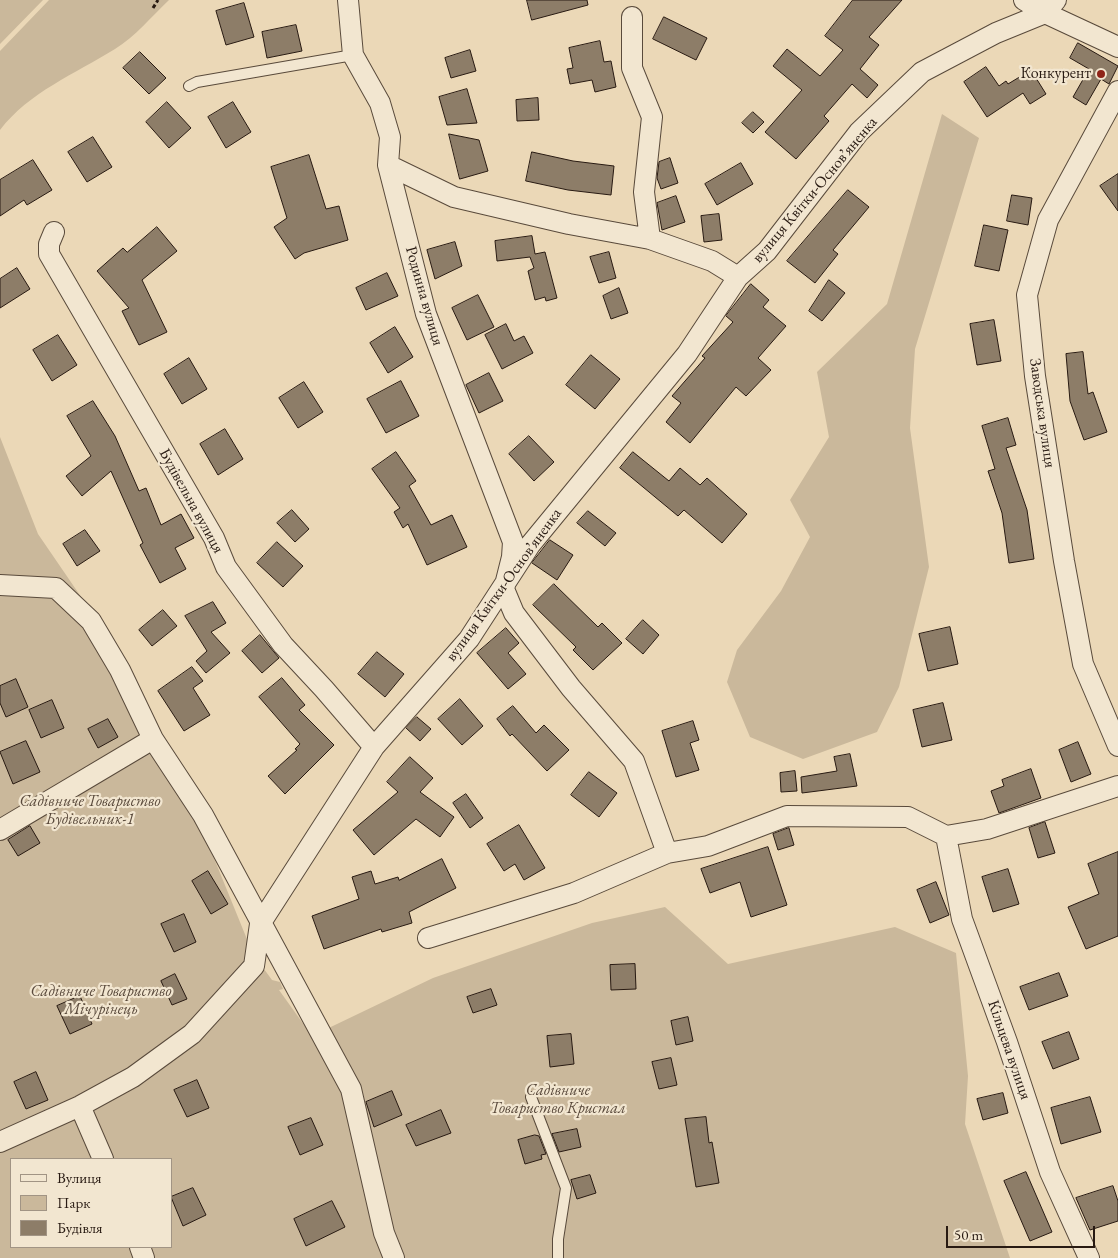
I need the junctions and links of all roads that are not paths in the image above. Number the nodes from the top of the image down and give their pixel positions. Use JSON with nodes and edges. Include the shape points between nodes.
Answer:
{"nodes":[{"id":1,"x":348,"y":0,"type":"edge"},
{"id":2,"x":1024,"y":0,"type":"edge"},
{"id":3,"x":1050,"y":6,"type":"edge"},
{"id":4,"x":632,"y":18,"type":"dead end"},
{"id":5,"x":1118,"y":47,"type":"edge"},
{"id":6,"x":353,"y":55,"type":"junction"},
{"id":7,"x":189,"y":86,"type":"dead end"},
{"id":8,"x":1118,"y":92,"type":"edge"},
{"id":9,"x":388,"y":165,"type":"junction"},
{"id":10,"x":54,"y":232,"type":"dead end"},
{"id":11,"x":650,"y":238,"type":"junction"},
{"id":12,"x":738,"y":277,"type":"junction"},
{"id":13,"x":0,"y":585,"type":"edge"},
{"id":14,"x":504,"y":589,"type":"junction"},
{"id":15,"x":153,"y":739,"type":"junction"},
{"id":16,"x":1118,"y":746,"type":"edge"},
{"id":17,"x":374,"y":747,"type":"junction"},
{"id":18,"x":1118,"y":786,"type":"edge"},
{"id":19,"x":0,"y":830,"type":"edge"},
{"id":20,"x":946,"y":836,"type":"junction"},
{"id":21,"x":667,"y":853,"type":"junction"},
{"id":22,"x":260,"y":924,"type":"junction"},
{"id":23,"x":428,"y":938,"type":"dead end"},
{"id":24,"x":531,"y":1097,"type":"dead end"},
{"id":25,"x":80,"y":1106,"type":"junction"},
{"id":26,"x":0,"y":1142,"type":"edge"},
{"id":27,"x":104,"y":1158,"type":"edge"},
{"id":28,"x":394,"y":1258,"type":"edge"},
{"id":29,"x":558,"y":1258,"type":"edge"},
{"id":30,"x":1089,"y":1258,"type":"edge"}],
"edges":[{"from":1,"to":6,"type":"street","name":"Родинна вулиця"},
{"from":2,"to":3,"type":"street"},
{"from":3,"to":5,"type":"street"},
{"from":3,"to":12,"type":"street","name":"вулиця Квітки-Основʼяненка","via":[[922,72],[859,132],[766,251]]},
{"from":4,"to":11,"type":"street","via":[[632,68],[652,117],[644,192]]},
{"from":6,"to":7,"type":"lane"},
{"from":6,"to":9,"type":"street","name":"Родинна вулиця","via":[[380,104],[390,137]]},
{"from":8,"to":16,"type":"street","name":"Заводська вулиця","via":[[1048,220],[1027,295],[1041,415],[1083,664]]},
{"from":9,"to":11,"type":"street","name":"вулиця Квітки-Основʼяненка","via":[[454,197],[570,224]]},
{"from":9,"to":14,"type":"street","name":"Родинна вулиця","via":[[426,314],[513,542]]},
{"from":10,"to":17,"type":"street","name":"Будівельна вулиця","via":[[49,254],[214,538],[226,567],[283,645]]},
{"from":11,"to":12,"type":"street","name":"вулиця Квітки-Основʼяненка","via":[[712,261]]},
{"from":12,"to":14,"type":"street","name":"вулиця Квітки-Основʼяненка","via":[[688,354],[530,546]]},
{"from":13,"to":15,"type":"street","via":[[56,588],[91,621],[120,670]]},
{"from":14,"to":17,"type":"street","name":"вулиця Квітки-Основʼяненка","via":[[469,639]]},
{"from":14,"to":21,"type":"street","via":[[519,620],[570,688],[634,761]]},
{"from":15,"to":19,"type":"street"},
{"from":15,"to":22,"type":"street","via":[[203,815]]},
{"from":17,"to":22,"type":"street","name":"вулиця Квітки-Основʼяненка"},
{"from":18,"to":20,"type":"street","via":[[987,829]]},
{"from":20,"to":21,"type":"street","via":[[908,817],[787,816],[708,846]]},
{"from":20,"to":30,"type":"street","name":"Кільцева вулиця","via":[[962,918],[1050,1172]]},
{"from":21,"to":23,"type":"street","via":[[574,893]]},
{"from":22,"to":25,"type":"street","via":[[254,966],[192,1034],[133,1077]]},
{"from":22,"to":28,"type":"street","via":[[351,1089],[384,1233]]},
{"from":24,"to":29,"type":"lane","via":[[566,1188]]},
{"from":25,"to":26,"type":"street"},
{"from":25,"to":27,"type":"street"}]}
